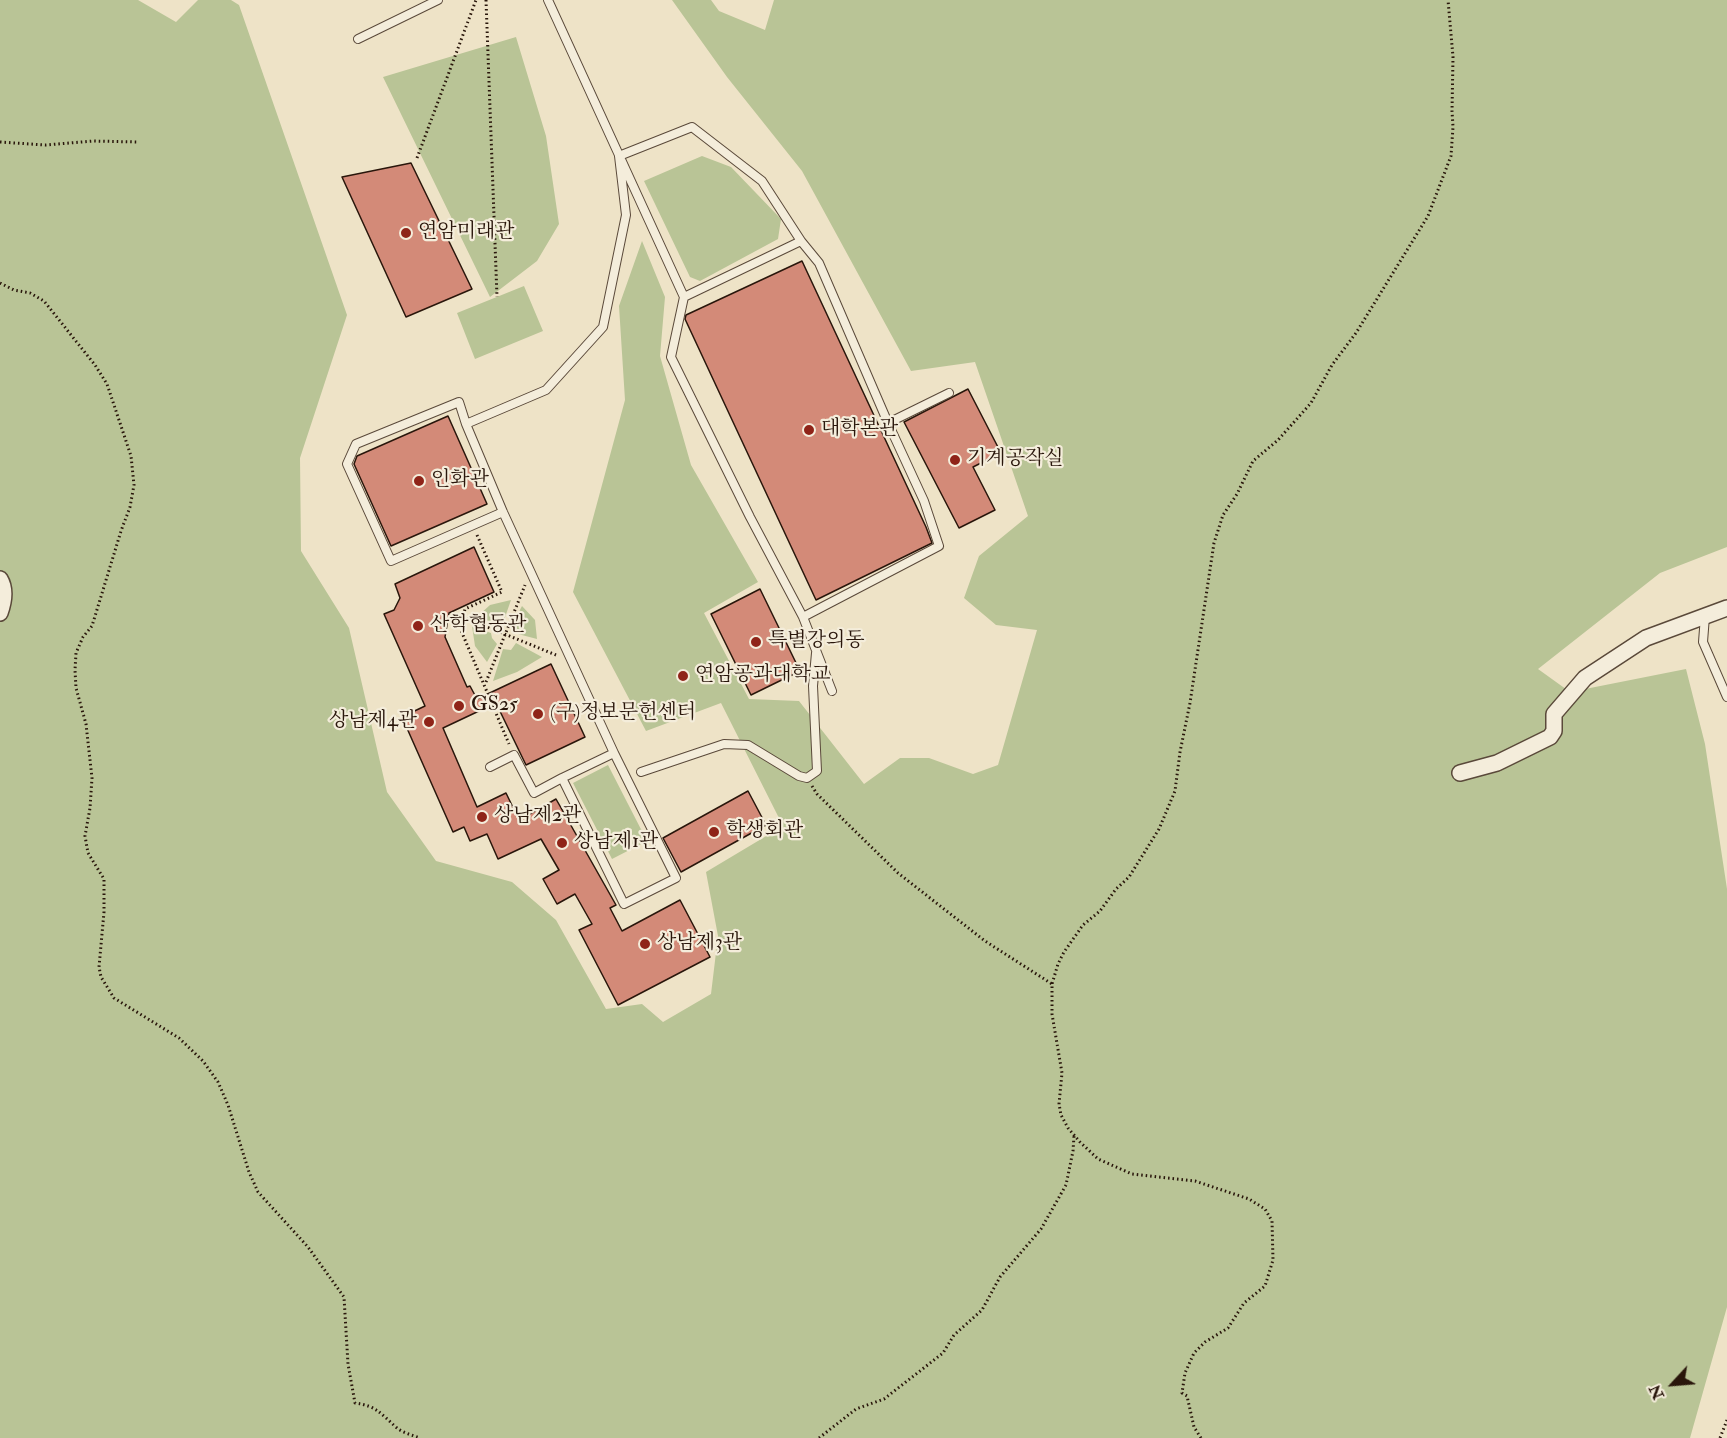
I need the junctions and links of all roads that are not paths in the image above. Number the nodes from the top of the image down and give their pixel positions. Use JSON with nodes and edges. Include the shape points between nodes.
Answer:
{"nodes":[{"id":1,"x":438,"y":0,"type":"edge"},
{"id":2,"x":548,"y":0,"type":"edge"},
{"id":3,"x":358,"y":39,"type":"dead end"},
{"id":4,"x":619,"y":156,"type":"junction"},
{"id":5,"x":801,"y":241,"type":"junction"},
{"id":6,"x":684,"y":297,"type":"junction"},
{"id":7,"x":949,"y":393,"type":"dead end"},
{"id":8,"x":888,"y":423,"type":"junction"},
{"id":9,"x":466,"y":424,"type":"junction"},
{"id":10,"x":503,"y":512,"type":"junction"},
{"id":11,"x":0,"y":579,"type":"edge"},
{"id":12,"x":1727,"y":608,"type":"edge"},
{"id":13,"x":0,"y":613,"type":"edge"},
{"id":14,"x":1706,"y":616,"type":"junction"},
{"id":15,"x":803,"y":617,"type":"junction"},
{"id":16,"x":816,"y":652,"type":"junction"},
{"id":17,"x":832,"y":691,"type":"dead end"},
{"id":18,"x":1727,"y":697,"type":"edge"},
{"id":19,"x":614,"y":753,"type":"junction"},
{"id":20,"x":490,"y":767,"type":"dead end"},
{"id":21,"x":641,"y":772,"type":"dead end"},
{"id":22,"x":1460,"y":773,"type":"dead end"},
{"id":23,"x":562,"y":778,"type":"junction"}],
"edges":[{"from":1,"to":3,"type":"lane"},
{"from":2,"to":4,"type":"lane"},
{"from":4,"to":5,"type":"lane","via":[[692,127],[762,181]]},
{"from":4,"to":6,"type":"lane"},
{"from":4,"to":9,"type":"lane","via":[[626,215],[603,327],[546,390]]},
{"from":5,"to":6,"type":"lane"},
{"from":5,"to":8,"type":"lane","via":[[819,263]]},
{"from":6,"to":15,"type":"lane","via":[[671,357]]},
{"from":7,"to":8,"type":"lane"},
{"from":8,"to":15,"type":"lane","via":[[924,501],[939,546]]},
{"from":9,"to":10,"type":"lane"},
{"from":9,"to":10,"type":"lane","via":[[459,402],[356,444],[347,464],[391,561]]},
{"from":10,"to":19,"type":"lane"},
{"from":11,"to":13,"type":"street","via":[[4,604]]},
{"from":12,"to":14,"type":"street"},
{"from":14,"to":18,"type":"lane","via":[[1703,642]]},
{"from":14,"to":22,"type":"street","via":[[1646,638],[1585,678],[1554,714],[1550,737],[1497,763]]},
{"from":15,"to":16,"type":"lane"},
{"from":16,"to":17,"type":"lane"},
{"from":16,"to":21,"type":"lane","via":[[813,686],[817,771],[807,778],[748,746],[724,744]]},
{"from":19,"to":23,"type":"lane"},
{"from":19,"to":23,"type":"lane","via":[[676,879],[624,904]]},
{"from":20,"to":23,"type":"lane","via":[[514,755],[534,793]]}]}
